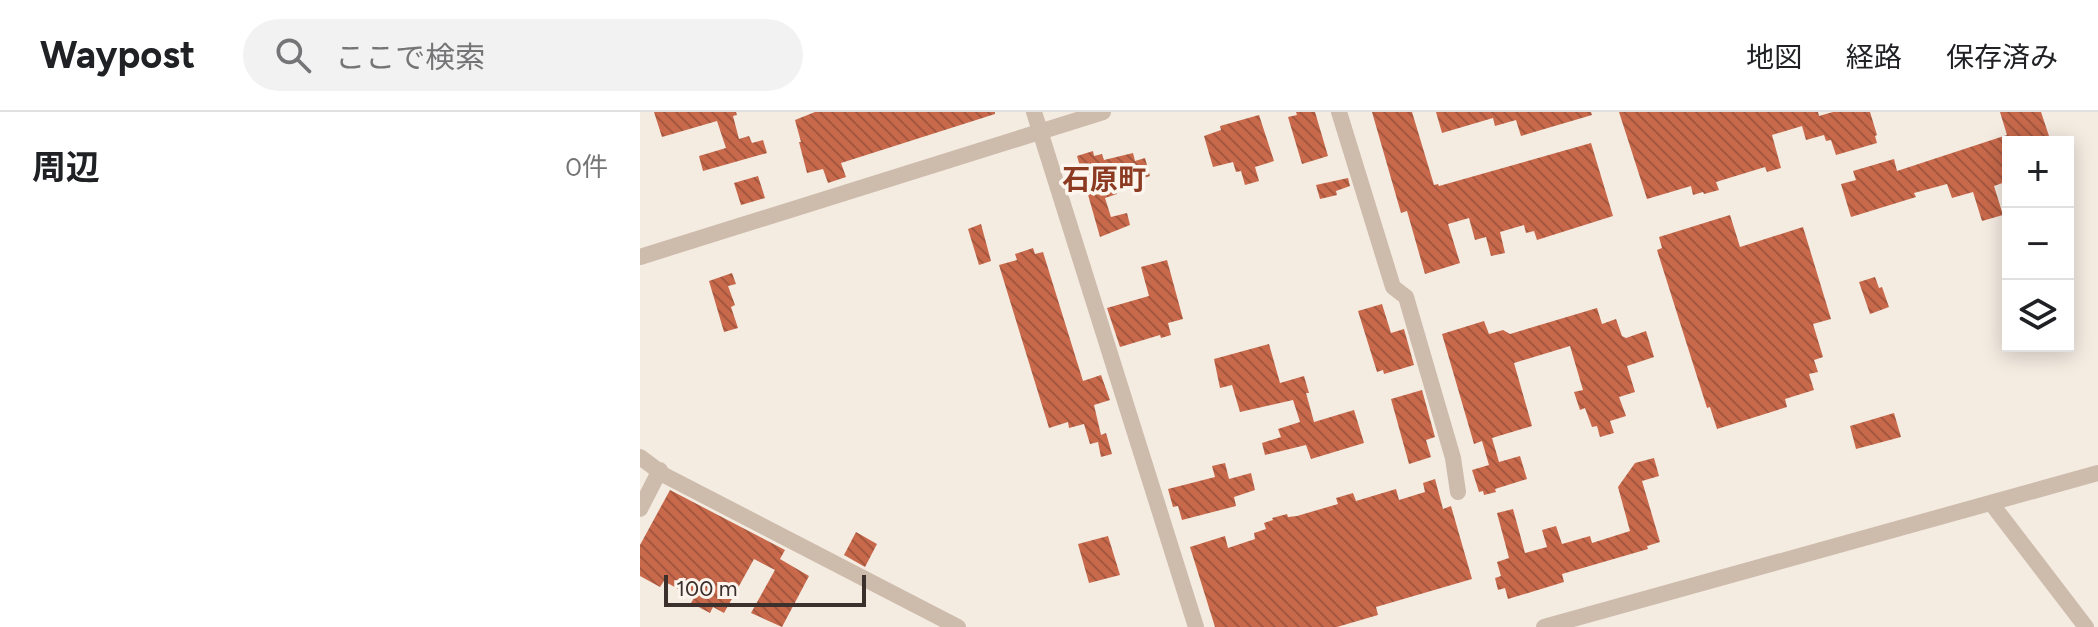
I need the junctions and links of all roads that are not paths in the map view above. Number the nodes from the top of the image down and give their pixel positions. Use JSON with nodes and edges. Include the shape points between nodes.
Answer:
{"nodes":[{"id":1,"x":1034,"y":112,"type":"edge"},
{"id":2,"x":1103,"y":112,"type":"edge"},
{"id":3,"x":1339,"y":112,"type":"edge"},
{"id":4,"x":1040,"y":131,"type":"junction"},
{"id":5,"x":640,"y":257,"type":"edge"},
{"id":6,"x":640,"y":457,"type":"edge"},
{"id":7,"x":660,"y":470,"type":"junction"},
{"id":8,"x":2098,"y":473,"type":"edge"},
{"id":9,"x":1458,"y":492,"type":"dead end"},
{"id":10,"x":1991,"y":503,"type":"junction"},
{"id":11,"x":640,"y":509,"type":"edge"},
{"id":12,"x":958,"y":627,"type":"edge"},
{"id":13,"x":1196,"y":627,"type":"edge"},
{"id":14,"x":1544,"y":627,"type":"edge"},
{"id":15,"x":2086,"y":627,"type":"edge"}],
"edges":[{"from":1,"to":4,"type":"street"},
{"from":2,"to":4,"type":"street"},
{"from":3,"to":9,"type":"street","via":[[1393,287],[1406,297]]},
{"from":4,"to":5,"type":"street"},
{"from":4,"to":13,"type":"street"},
{"from":6,"to":7,"type":"street"},
{"from":7,"to":11,"type":"street"},
{"from":7,"to":12,"type":"street"},
{"from":8,"to":10,"type":"street"},
{"from":10,"to":14,"type":"street"},
{"from":10,"to":15,"type":"street"}]}
